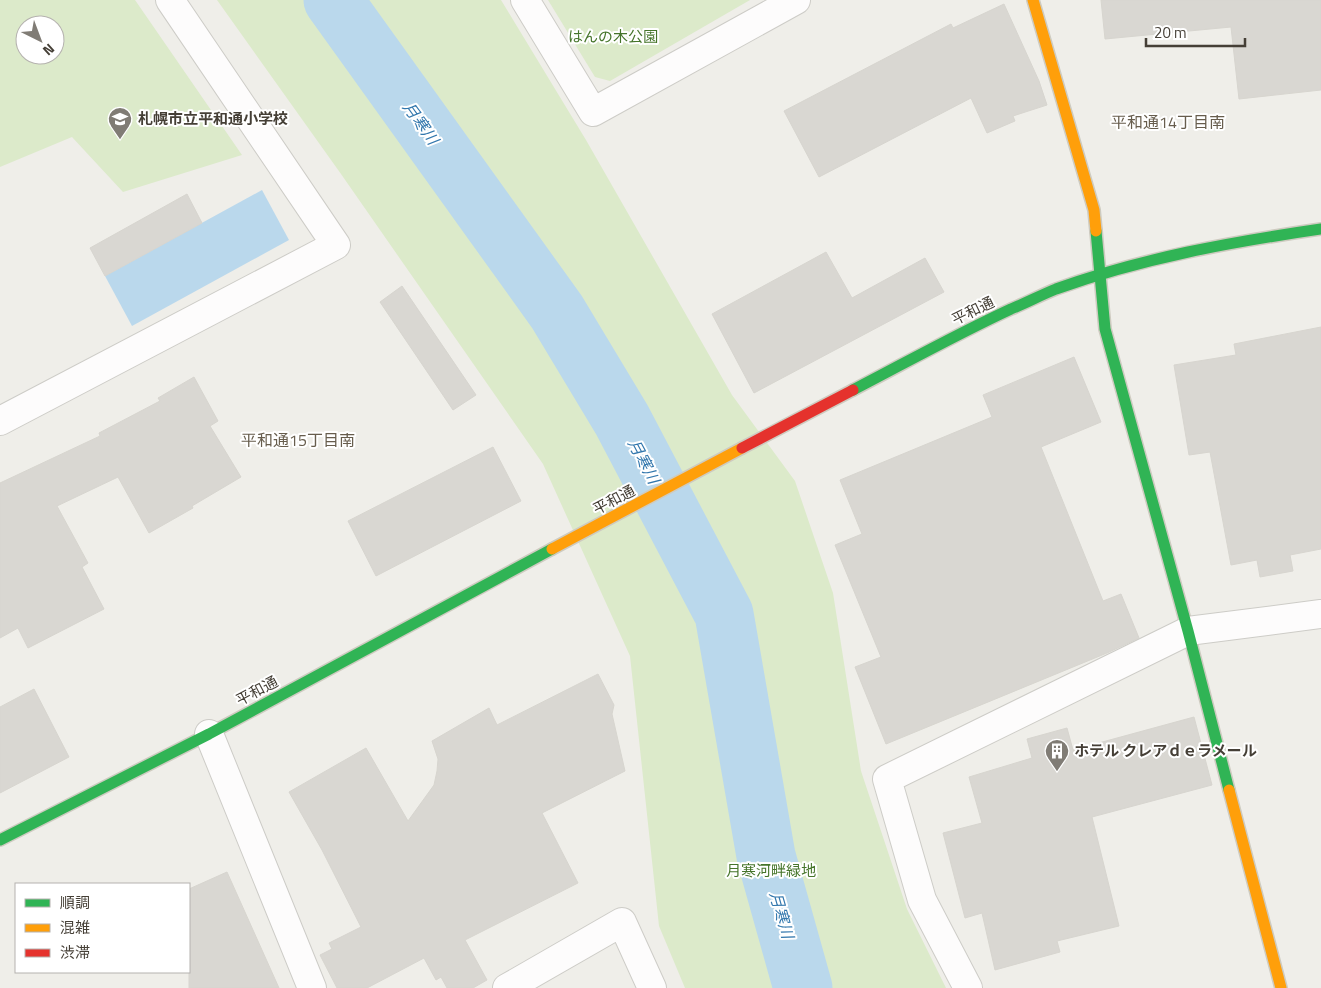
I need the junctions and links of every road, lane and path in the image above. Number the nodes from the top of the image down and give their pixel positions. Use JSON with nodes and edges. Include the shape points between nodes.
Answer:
{"nodes":[{"id":1,"x":170,"y":0,"type":"edge"},
{"id":2,"x":525,"y":0,"type":"edge"},
{"id":3,"x":1033,"y":0,"type":"edge"},
{"id":4,"x":790,"y":2,"type":"edge"},
{"id":5,"x":1321,"y":229,"type":"edge"},
{"id":6,"x":1100,"y":274,"type":"junction"},
{"id":7,"x":0,"y":421,"type":"edge"},
{"id":8,"x":1321,"y":614,"type":"edge"},
{"id":9,"x":1188,"y":631,"type":"junction"},
{"id":10,"x":209,"y":734,"type":"junction"},
{"id":11,"x":0,"y":840,"type":"edge"},
{"id":12,"x":312,"y":988,"type":"edge"},
{"id":13,"x":507,"y":988,"type":"edge"},
{"id":14,"x":652,"y":988,"type":"edge"},
{"id":15,"x":968,"y":988,"type":"edge"},
{"id":16,"x":1281,"y":988,"type":"edge"}],
"edges":[{"from":1,"to":7,"type":"street","via":[[336,245]]},
{"from":2,"to":4,"type":"street","via":[[593,112]]},
{"from":3,"to":6,"type":"street","via":[[1094,210]]},
{"from":5,"to":6,"type":"street","name":"平和通","via":[[1159,257]]},
{"from":6,"to":9,"type":"street","via":[[1105,330]]},
{"from":6,"to":10,"type":"street","name":"平和通","via":[[1054,290],[977,325]]},
{"from":8,"to":9,"type":"street"},
{"from":9,"to":15,"type":"street","via":[[887,779],[922,900]]},
{"from":9,"to":16,"type":"street"},
{"from":10,"to":11,"type":"street","name":"平和通"},
{"from":10,"to":12,"type":"street"},
{"from":13,"to":14,"type":"street","via":[[622,922]]}]}
